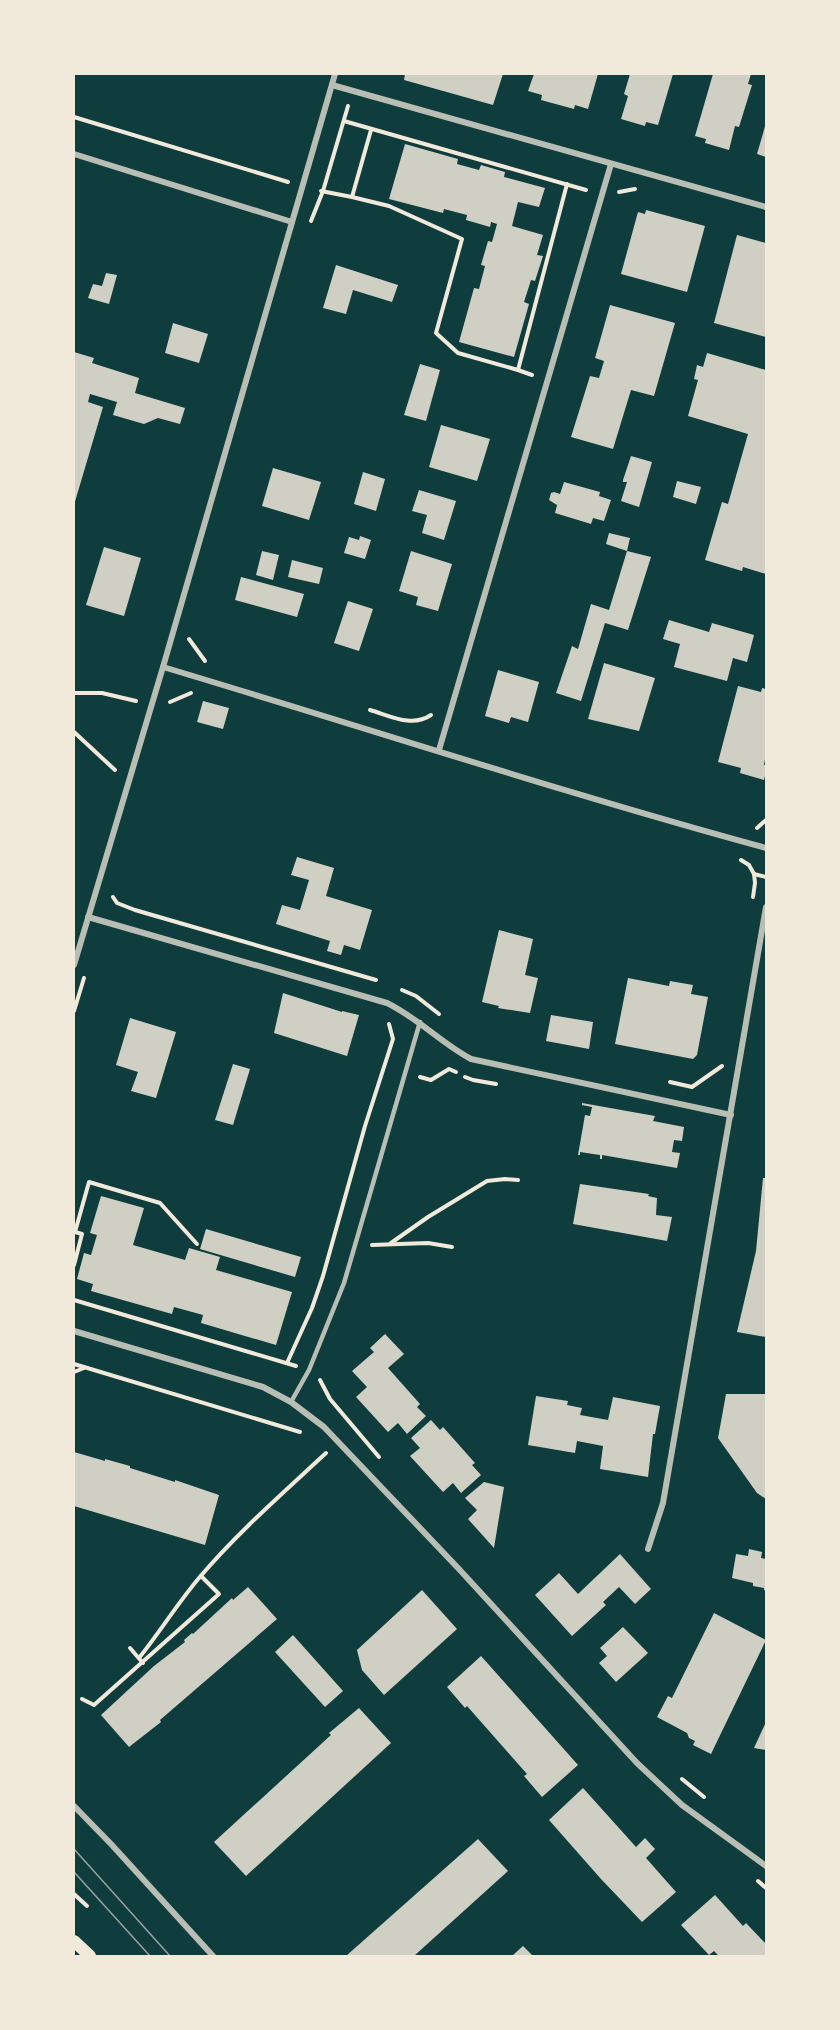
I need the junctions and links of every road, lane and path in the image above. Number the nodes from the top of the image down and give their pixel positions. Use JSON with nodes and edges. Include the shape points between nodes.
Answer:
{"nodes":[{"id":1,"x":335,"y":74,"type":"edge"},
{"id":2,"x":332,"y":85,"type":"junction"},
{"id":3,"x":352,"y":91,"type":"junction"},
{"id":4,"x":74,"y":117,"type":"edge"},
{"id":5,"x":344,"y":122,"type":"junction"},
{"id":6,"x":371,"y":130,"type":"junction"},
{"id":7,"x":74,"y":154,"type":"edge"},
{"id":8,"x":611,"y":164,"type":"junction"},
{"id":9,"x":567,"y":184,"type":"junction"},
{"id":10,"x":303,"y":187,"type":"junction"},
{"id":11,"x":640,"y":188,"type":"dead end"},
{"id":12,"x":323,"y":191,"type":"junction"},
{"id":13,"x":602,"y":195,"type":"junction"},
{"id":14,"x":352,"y":197,"type":"junction"},
{"id":15,"x":766,"y":207,"type":"edge"},
{"id":16,"x":292,"y":222,"type":"junction"},
{"id":17,"x":309,"y":226,"type":"dead end"},
{"id":18,"x":518,"y":370,"type":"junction"},
{"id":19,"x":535,"y":376,"type":"dead end"},
{"id":20,"x":187,"y":630,"type":"dead end"},
{"id":21,"x":214,"y":664,"type":"dead end"},
{"id":22,"x":163,"y":667,"type":"junction"},
{"id":23,"x":74,"y":693,"type":"edge"},
{"id":24,"x":190,"y":693,"type":"dead end"},
{"id":25,"x":167,"y":704,"type":"dead end"},
{"id":26,"x":151,"y":705,"type":"junction"},
{"id":27,"x":367,"y":709,"type":"dead end"},
{"id":28,"x":435,"y":710,"type":"dead end"},
{"id":29,"x":421,"y":722,"type":"junction"},
{"id":30,"x":446,"y":729,"type":"junction"},
{"id":31,"x":74,"y":732,"type":"edge"},
{"id":32,"x":440,"y":750,"type":"junction"},
{"id":33,"x":129,"y":782,"type":"junction"},
{"id":34,"x":766,"y":820,"type":"edge"},
{"id":35,"x":757,"y":828,"type":"dead end"},
{"id":36,"x":766,"y":848,"type":"edge"},
{"id":37,"x":754,"y":874,"type":"dead end"},
{"id":38,"x":112,"y":892,"type":"dead end"},
{"id":39,"x":751,"y":906,"type":"dead end"},
{"id":40,"x":766,"y":907,"type":"edge"},
{"id":41,"x":88,"y":917,"type":"junction"},
{"id":42,"x":74,"y":965,"type":"edge"},
{"id":43,"x":86,"y":969,"type":"dead end"},
{"id":44,"x":380,"y":982,"type":"dead end"},
{"id":45,"x":400,"y":988,"type":"dead end"},
{"id":46,"x":74,"y":1011,"type":"edge"},
{"id":47,"x":446,"y":1019,"type":"dead end"},
{"id":48,"x":386,"y":1021,"type":"dead end"},
{"id":49,"x":420,"y":1022,"type":"junction"},
{"id":50,"x":724,"y":1054,"type":"dead end"},
{"id":51,"x":385,"y":1064,"type":"junction"},
{"id":52,"x":406,"y":1071,"type":"junction"},
{"id":53,"x":669,"y":1082,"type":"dead end"},
{"id":54,"x":504,"y":1085,"type":"dead end"},
{"id":55,"x":731,"y":1115,"type":"junction"},
{"id":56,"x":518,"y":1180,"type":"dead end"},
{"id":57,"x":391,"y":1243,"type":"junction"},
{"id":58,"x":197,"y":1244,"type":"dead end"},
{"id":59,"x":452,"y":1247,"type":"dead end"},
{"id":60,"x":354,"y":1250,"type":"junction"},
{"id":61,"x":74,"y":1265,"type":"edge"},
{"id":62,"x":74,"y":1300,"type":"edge"},
{"id":63,"x":74,"y":1330,"type":"edge"},
{"id":64,"x":287,"y":1363,"type":"junction"},
{"id":65,"x":74,"y":1364,"type":"edge"},
{"id":66,"x":84,"y":1368,"type":"junction"},
{"id":67,"x":309,"y":1370,"type":"junction"},
{"id":68,"x":74,"y":1372,"type":"edge"},
{"id":69,"x":291,"y":1401,"type":"junction"},
{"id":70,"x":307,"y":1437,"type":"dead end"},
{"id":71,"x":321,"y":1449,"type":"dead end"},
{"id":72,"x":326,"y":1453,"type":"junction"},
{"id":73,"x":381,"y":1460,"type":"dead end"},
{"id":74,"x":335,"y":1461,"type":"dead end"},
{"id":75,"x":648,"y":1549,"type":"dead end"},
{"id":76,"x":201,"y":1576,"type":"junction"},
{"id":77,"x":130,"y":1648,"type":"dead end"},
{"id":78,"x":139,"y":1658,"type":"junction"},
{"id":79,"x":143,"y":1663,"type":"junction"},
{"id":80,"x":81,"y":1699,"type":"dead end"},
{"id":81,"x":681,"y":1778,"type":"dead end"},
{"id":82,"x":705,"y":1799,"type":"dead end"},
{"id":83,"x":74,"y":1806,"type":"edge"},
{"id":84,"x":766,"y":1866,"type":"edge"},
{"id":85,"x":74,"y":1894,"type":"edge"},
{"id":86,"x":87,"y":1906,"type":"dead end"},
{"id":87,"x":74,"y":1941,"type":"edge"},
{"id":88,"x":90,"y":1956,"type":"edge"},
{"id":89,"x":213,"y":1956,"type":"edge"}],
"edges":[{"from":1,"to":2,"type":"street"},
{"from":2,"to":3,"type":"street"},
{"from":2,"to":10,"type":"street"},
{"from":3,"to":5,"type":"path"},
{"from":3,"to":8,"type":"street"},
{"from":4,"to":10,"type":"path"},
{"from":5,"to":6,"type":"path"},
{"from":5,"to":12,"type":"path"},
{"from":6,"to":9,"type":"path"},
{"from":6,"to":14,"type":"path"},
{"from":7,"to":16,"type":"street"},
{"from":8,"to":13,"type":"street"},
{"from":8,"to":15,"type":"street"},
{"from":9,"to":13,"type":"path"},
{"from":9,"to":18,"type":"path"},
{"from":10,"to":12,"type":"path"},
{"from":10,"to":16,"type":"street"},
{"from":11,"to":13,"type":"path"},
{"from":12,"to":14,"type":"path"},
{"from":12,"to":17,"type":"path"},
{"from":13,"to":30,"type":"street"},
{"from":14,"to":18,"type":"path","via":[[389,206],[462,239],[436,333],[458,353]]},
{"from":16,"to":22,"type":"street"},
{"from":18,"to":19,"type":"path"},
{"from":20,"to":21,"type":"path","via":[[203,661]]},
{"from":22,"to":26,"type":"street"},
{"from":22,"to":32,"type":"street"},
{"from":23,"to":26,"type":"path","via":[[102,693]]},
{"from":24,"to":25,"type":"path"},
{"from":26,"to":33,"type":"street"},
{"from":27,"to":29,"type":"path"},
{"from":28,"to":29,"type":"path"},
{"from":29,"to":30,"type":"path"},
{"from":30,"to":32,"type":"street"},
{"from":31,"to":33,"type":"path"},
{"from":32,"to":36,"type":"street","via":[[639,813]]},
{"from":33,"to":41,"type":"street"},
{"from":34,"to":35,"type":"path"},
{"from":37,"to":39,"type":"path"},
{"from":38,"to":44,"type":"path","via":[[117,903],[135,910]]},
{"from":40,"to":55,"type":"street"},
{"from":41,"to":42,"type":"street"},
{"from":41,"to":49,"type":"street","via":[[387,1003]]},
{"from":43,"to":46,"type":"path"},
{"from":45,"to":47,"type":"path"},
{"from":48,"to":51,"type":"path","via":[[393,1039]]},
{"from":49,"to":52,"type":"lane"},
{"from":49,"to":55,"type":"street","via":[[471,1059]]},
{"from":50,"to":53,"type":"path","via":[[723,1066],[692,1087]]},
{"from":51,"to":52,"type":"path"},
{"from":51,"to":64,"type":"path","via":[[324,1276]]},
{"from":52,"to":54,"type":"path","via":[[430,1080],[449,1069],[473,1080]]},
{"from":52,"to":60,"type":"lane"},
{"from":55,"to":75,"type":"street","via":[[663,1503]]},
{"from":56,"to":57,"type":"path","via":[[487,1180]]},
{"from":57,"to":59,"type":"path"},
{"from":57,"to":60,"type":"path"},
{"from":58,"to":61,"type":"path","via":[[160,1203],[89,1182],[75,1232],[82,1234]]},
{"from":60,"to":67,"type":"lane"},
{"from":62,"to":64,"type":"path"},
{"from":63,"to":69,"type":"street","via":[[250,1382]]},
{"from":64,"to":67,"type":"path"},
{"from":65,"to":66,"type":"path"},
{"from":66,"to":68,"type":"path"},
{"from":66,"to":70,"type":"path","via":[[292,1429]]},
{"from":67,"to":69,"type":"lane"},
{"from":67,"to":73,"type":"path"},
{"from":69,"to":84,"type":"street","via":[[324,1427],[660,1786]]},
{"from":71,"to":72,"type":"path"},
{"from":72,"to":74,"type":"path"},
{"from":72,"to":76,"type":"path"},
{"from":76,"to":78,"type":"path"},
{"from":76,"to":79,"type":"path","via":[[219,1594]]},
{"from":77,"to":78,"type":"path"},
{"from":78,"to":79,"type":"path"},
{"from":79,"to":80,"type":"path","via":[[94,1705]]},
{"from":81,"to":82,"type":"path"},
{"from":83,"to":89,"type":"street"},
{"from":85,"to":86,"type":"path"},
{"from":87,"to":88,"type":"main road"}]}
